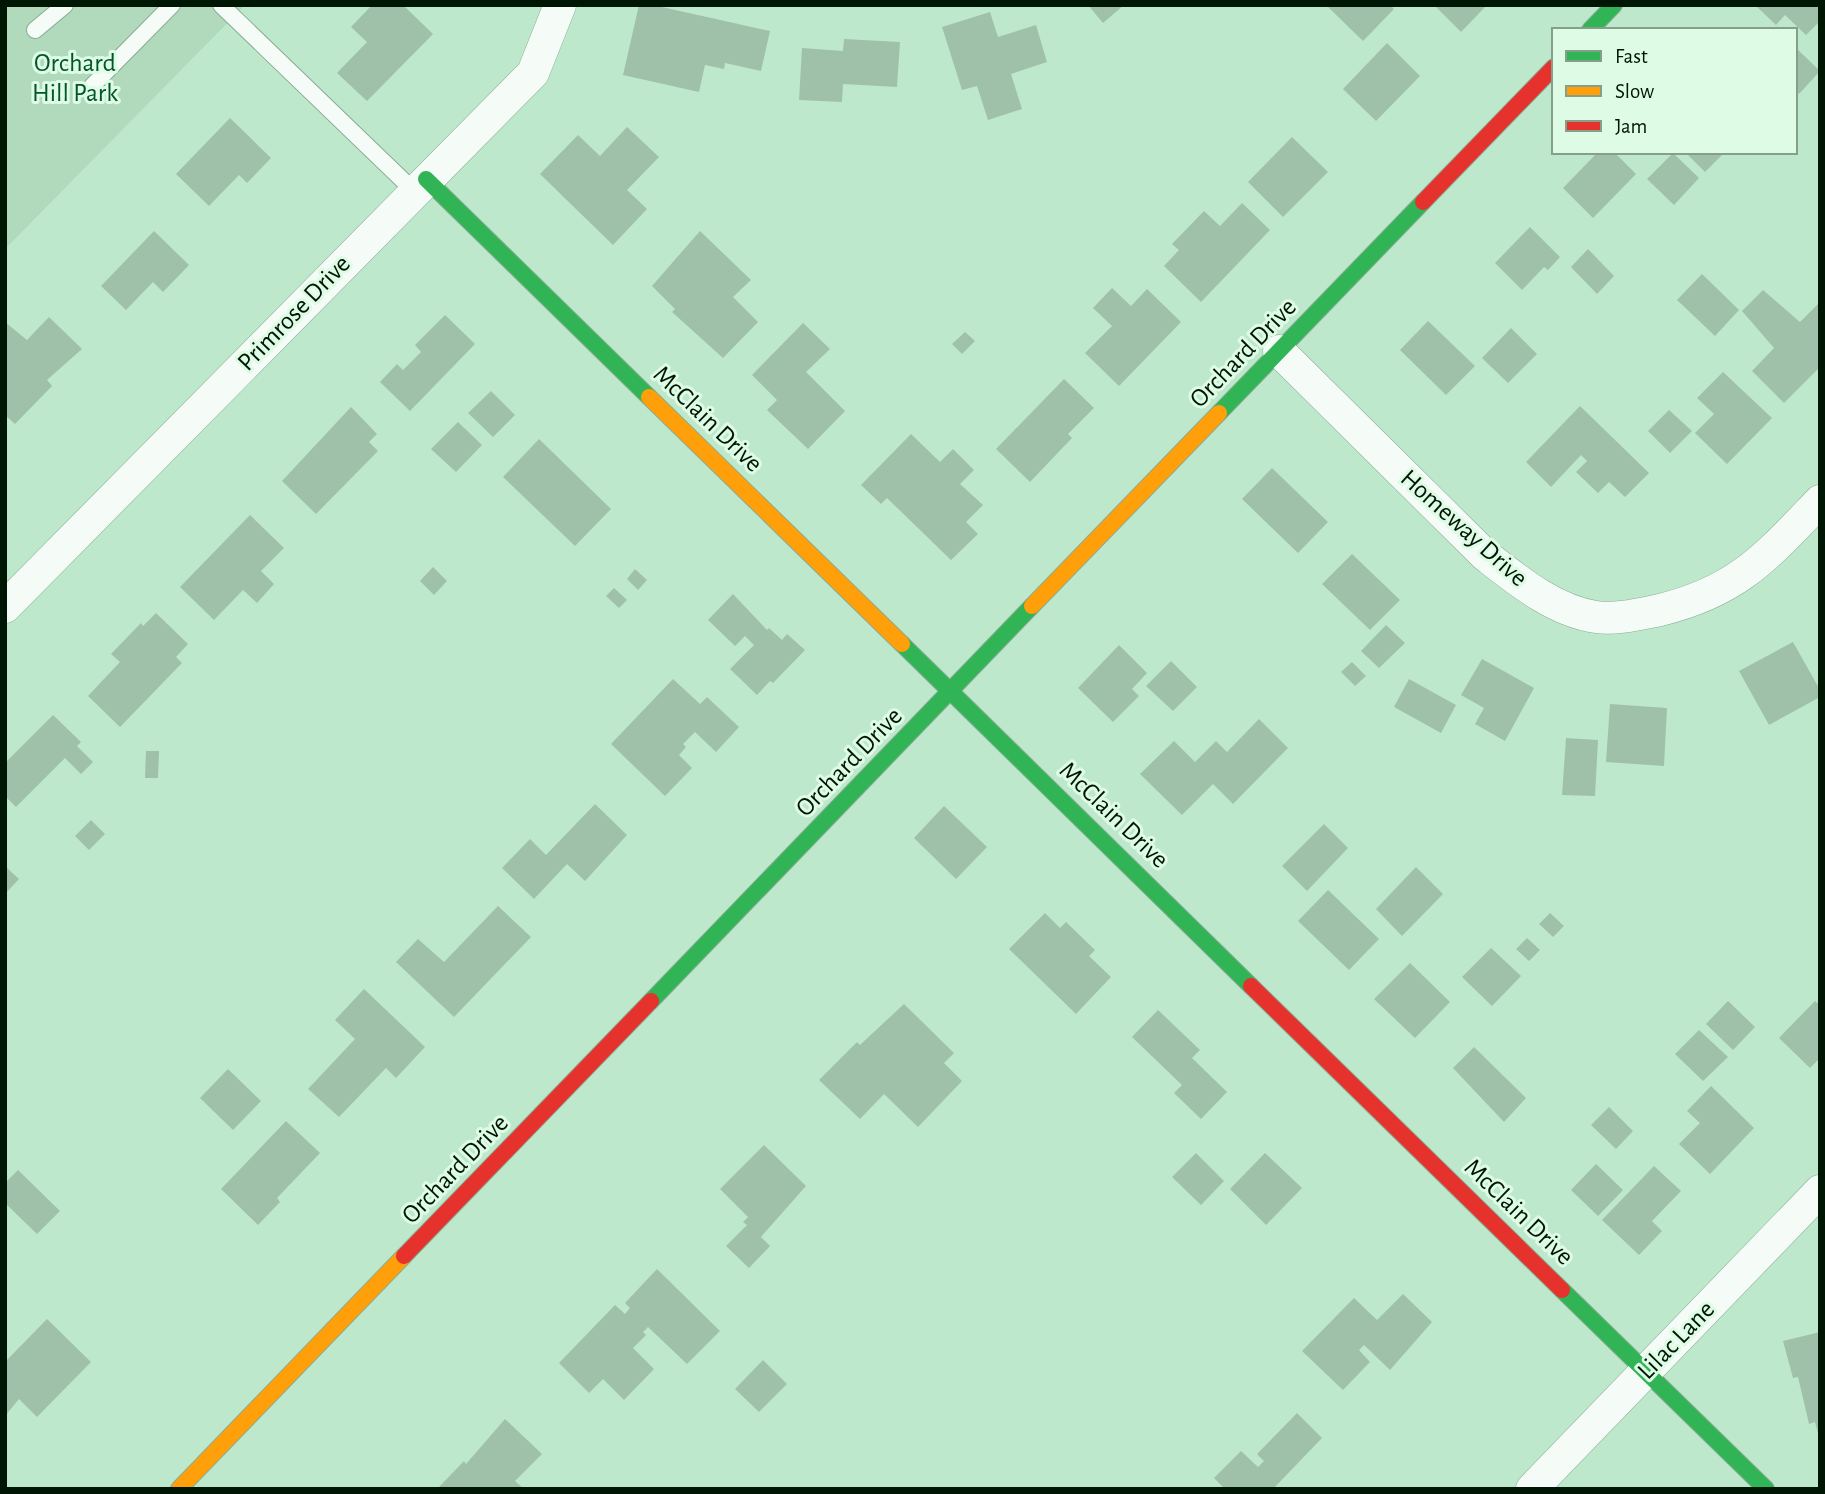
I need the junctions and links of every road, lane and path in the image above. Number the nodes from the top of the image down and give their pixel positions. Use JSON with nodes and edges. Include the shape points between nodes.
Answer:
{"nodes":[{"id":1,"x":65,"y":5,"type":"edge"},
{"id":2,"x":172,"y":5,"type":"edge"},
{"id":3,"x":221,"y":5,"type":"edge"},
{"id":4,"x":560,"y":5,"type":"edge"},
{"id":5,"x":1614,"y":5,"type":"edge"},
{"id":6,"x":1592,"y":28,"type":"edge"},
{"id":7,"x":35,"y":30,"type":"dead end"},
{"id":8,"x":1552,"y":69,"type":"edge"},
{"id":9,"x":92,"y":86,"type":"dead end"},
{"id":10,"x":420,"y":185,"type":"junction"},
{"id":11,"x":1279,"y":351,"type":"junction"},
{"id":12,"x":1820,"y":501,"type":"edge"},
{"id":13,"x":5,"y":607,"type":"edge"},
{"id":14,"x":952,"y":690,"type":"junction"},
{"id":15,"x":1820,"y":1191,"type":"edge"},
{"id":16,"x":1646,"y":1371,"type":"junction"},
{"id":17,"x":179,"y":1489,"type":"edge"},
{"id":18,"x":1532,"y":1489,"type":"edge"},
{"id":19,"x":1766,"y":1489,"type":"edge"}],
"edges":[{"from":1,"to":7,"type":"lane"},
{"from":2,"to":9,"type":"lane"},
{"from":3,"to":10,"type":"lane"},
{"from":4,"to":10,"type":"street","name":"Primrose Drive","via":[[533,72]]},
{"from":5,"to":6,"type":"street"},
{"from":8,"to":11,"type":"street","name":"Orchard Drive"},
{"from":10,"to":13,"type":"street","name":"Primrose Drive"},
{"from":10,"to":14,"type":"street","name":"McClain Drive"},
{"from":11,"to":12,"type":"street","name":"Homeway Drive","via":[[1485,555],[1521,584],[1596,617],[1639,615],[1724,588],[1767,557]]},
{"from":11,"to":14,"type":"street","name":"Orchard Drive"},
{"from":14,"to":16,"type":"street","name":"McClain Drive"},
{"from":14,"to":17,"type":"street","name":"Orchard Drive"},
{"from":15,"to":16,"type":"street","name":"Lilac Lane"},
{"from":16,"to":18,"type":"street","name":"Lilac Lane"},
{"from":16,"to":19,"type":"street","name":"McClain Drive"}]}
